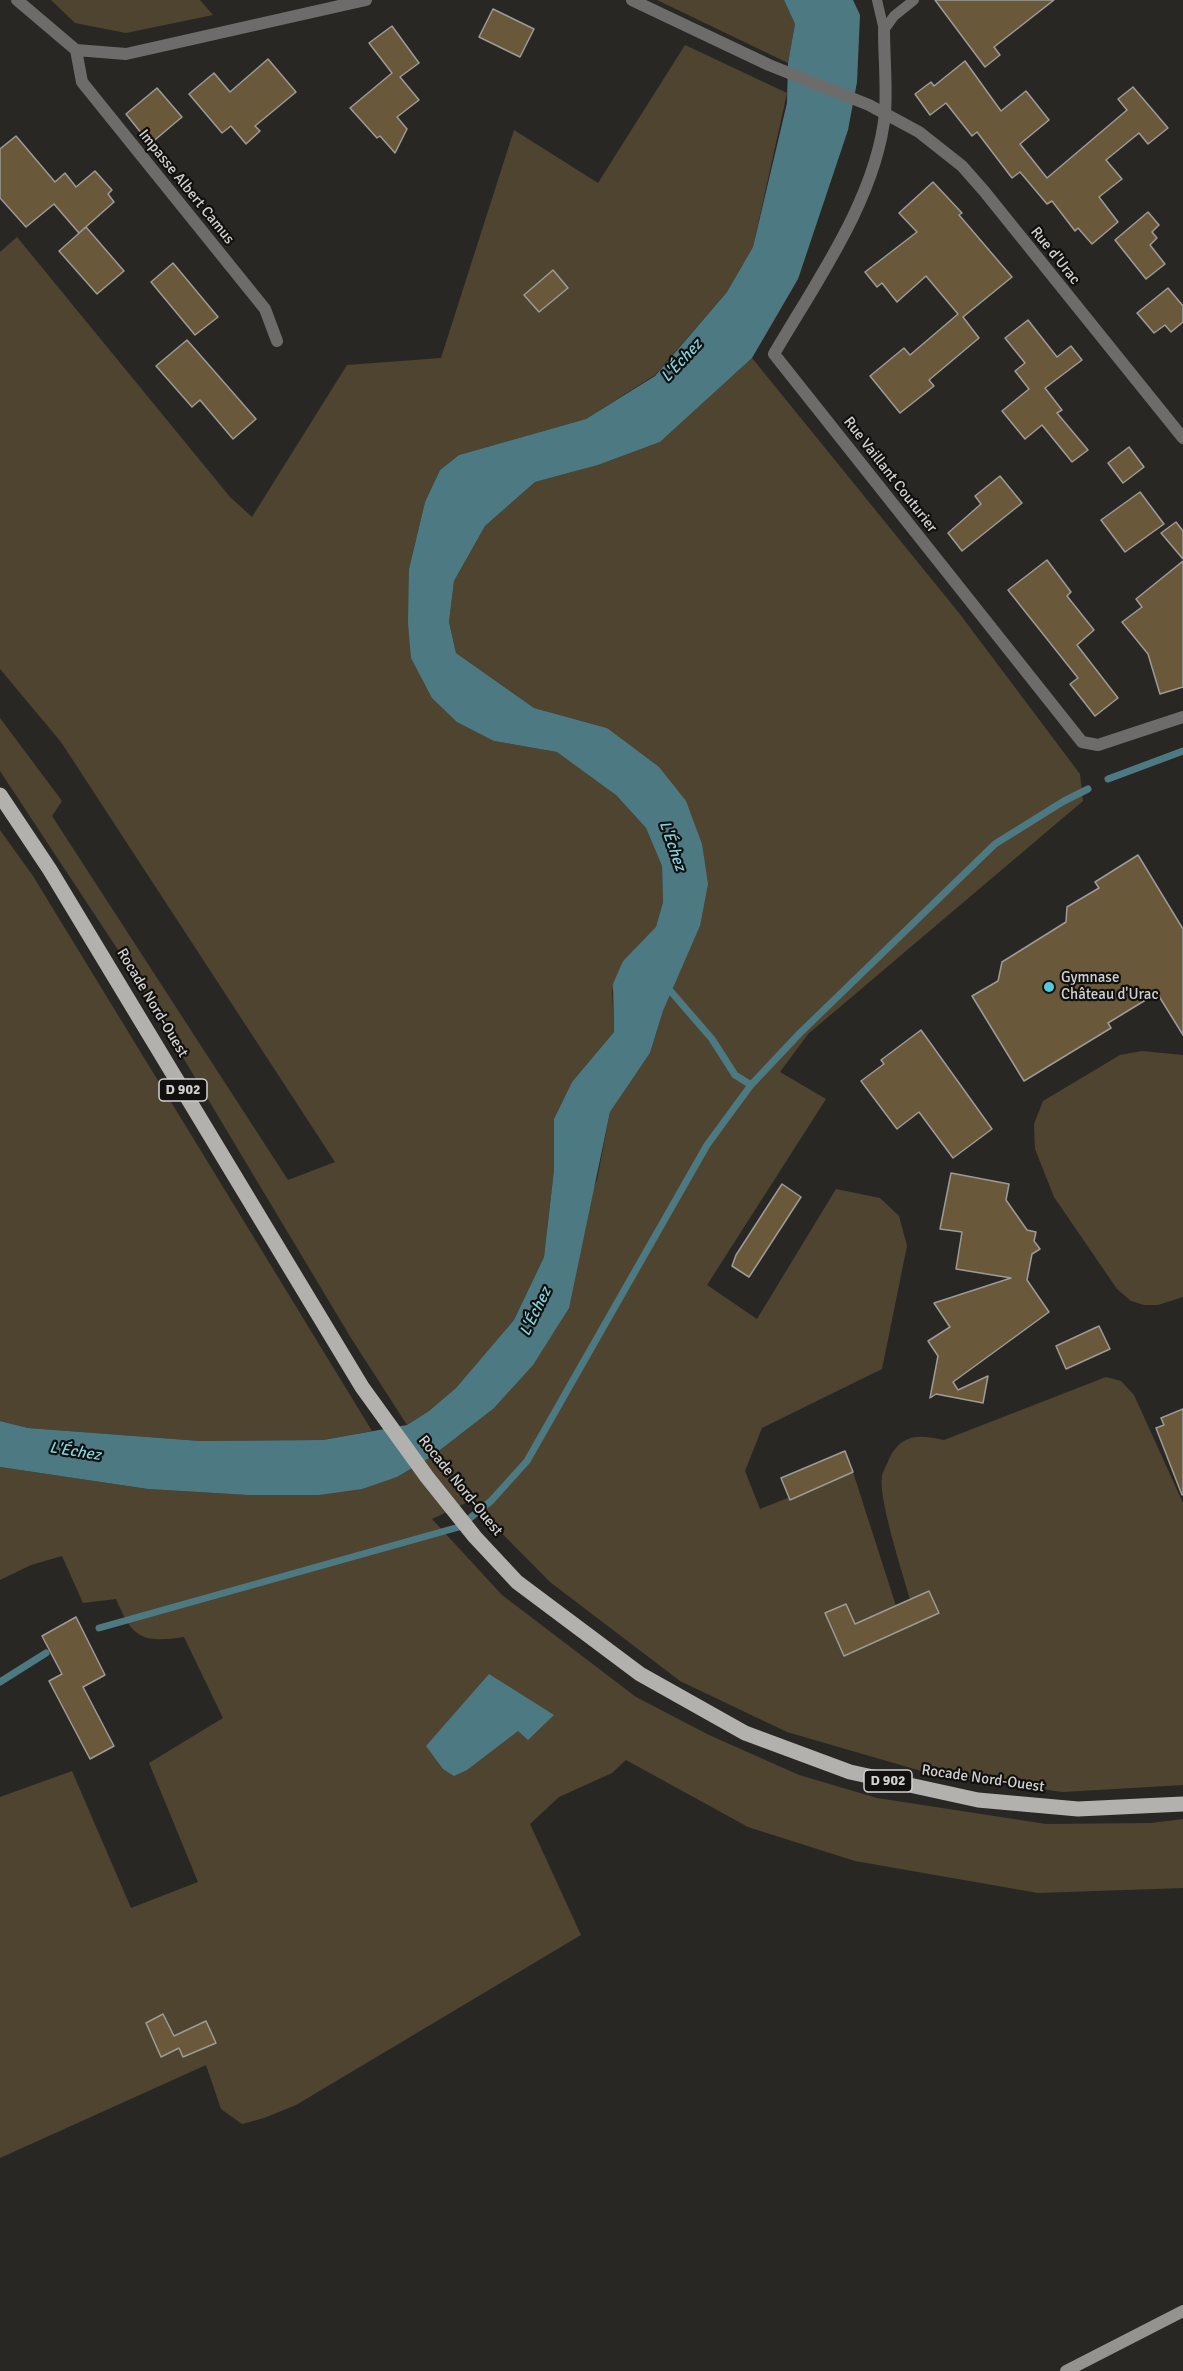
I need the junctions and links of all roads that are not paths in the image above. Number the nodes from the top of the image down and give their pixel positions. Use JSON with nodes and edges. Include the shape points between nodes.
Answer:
{"nodes":[{"id":1,"x":16,"y":0,"type":"edge"},
{"id":2,"x":366,"y":0,"type":"edge"},
{"id":3,"x":632,"y":0,"type":"edge"},
{"id":4,"x":877,"y":0,"type":"edge"},
{"id":5,"x":914,"y":0,"type":"edge"},
{"id":6,"x":884,"y":30,"type":"junction"},
{"id":7,"x":76,"y":50,"type":"junction"},
{"id":8,"x":885,"y":113,"type":"junction"},
{"id":9,"x":277,"y":341,"type":"dead end"},
{"id":10,"x":1183,"y":438,"type":"edge"},
{"id":11,"x":1183,"y":717,"type":"edge"},
{"id":12,"x":0,"y":795,"type":"edge"},
{"id":13,"x":1183,"y":1804,"type":"edge"},
{"id":14,"x":1183,"y":2311,"type":"edge"},
{"id":15,"x":1066,"y":2371,"type":"edge"}],
"edges":[{"from":1,"to":7,"type":"street"},
{"from":2,"to":7,"type":"street","via":[[126,54]]},
{"from":3,"to":8,"type":"street","name":"Rue d'Urac","via":[[769,65]]},
{"from":4,"to":6,"type":"lane"},
{"from":5,"to":6,"type":"lane"},
{"from":6,"to":8,"type":"street"},
{"from":7,"to":9,"type":"street","name":"Impasse Albert Camus","via":[[82,82],[265,309]]},
{"from":8,"to":10,"type":"street","name":"Rue d'Urac","via":[[919,132],[962,166]]},
{"from":8,"to":11,"type":"street","name":"Rue Vaillant Couturier","via":[[867,188],[774,354],[1082,742],[1098,745]]},
{"from":12,"to":13,"type":"main road","name":"Rocade Nord-Ouest","number":"D 902","via":[[50,870],[362,1387],[427,1477],[517,1582],[640,1674],[746,1732],[850,1772],[978,1800],[1078,1809]]},
{"from":14,"to":15,"type":"street"}]}
